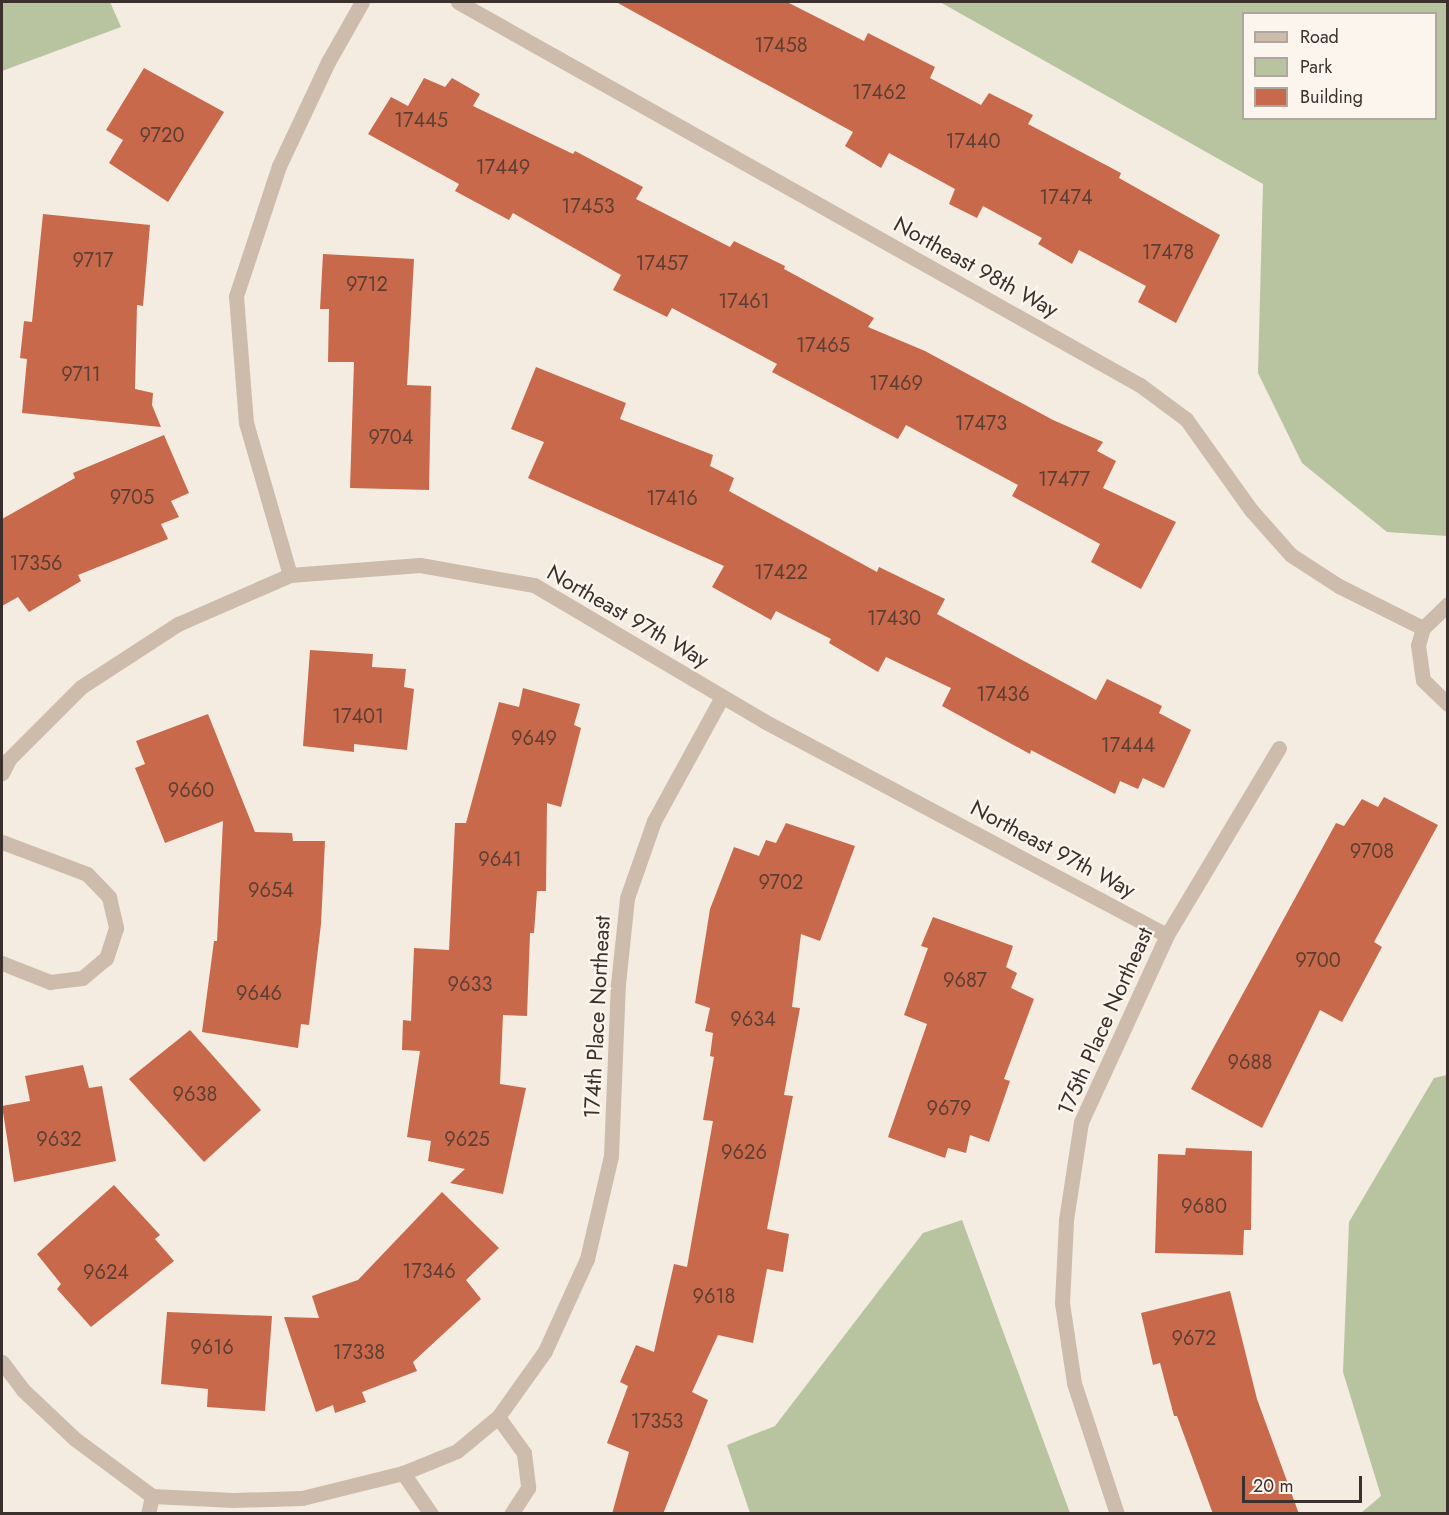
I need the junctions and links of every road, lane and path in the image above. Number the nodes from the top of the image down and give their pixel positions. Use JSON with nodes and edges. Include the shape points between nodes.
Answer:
{"nodes":[{"id":1,"x":362,"y":2,"type":"edge"},
{"id":2,"x":458,"y":2,"type":"edge"},
{"id":3,"x":290,"y":575,"type":"junction"},
{"id":4,"x":1448,"y":604,"type":"edge"},
{"id":5,"x":1423,"y":628,"type":"junction"},
{"id":6,"x":722,"y":697,"type":"junction"},
{"id":7,"x":1448,"y":704,"type":"edge"},
{"id":8,"x":1279,"y":748,"type":"dead end"},
{"id":9,"x":2,"y":773,"type":"edge"},
{"id":10,"x":2,"y":842,"type":"edge"},
{"id":11,"x":1167,"y":935,"type":"junction"},
{"id":12,"x":2,"y":963,"type":"edge"},
{"id":13,"x":2,"y":1362,"type":"edge"},
{"id":14,"x":498,"y":1417,"type":"junction"},
{"id":15,"x":403,"y":1473,"type":"junction"},
{"id":16,"x":152,"y":1496,"type":"junction"},
{"id":17,"x":148,"y":1514,"type":"edge"},
{"id":18,"x":431,"y":1514,"type":"edge"},
{"id":19,"x":511,"y":1514,"type":"edge"},
{"id":20,"x":1117,"y":1514,"type":"edge"}],
"edges":[{"from":1,"to":3,"type":"street","via":[[328,62],[279,166],[236,296],[246,423]]},
{"from":2,"to":5,"type":"street","name":"Northeast 98th Way","via":[[1140,385],[1186,419],[1251,510],[1291,555],[1339,586]]},
{"from":3,"to":6,"type":"street","name":"Northeast 97th Way","via":[[420,565],[534,585]]},
{"from":3,"to":9,"type":"street","name":"Northeast 97th Way","via":[[178,624],[81,687],[9,759]]},
{"from":4,"to":5,"type":"street"},
{"from":5,"to":7,"type":"street","via":[[1418,645],[1423,680]]},
{"from":6,"to":11,"type":"street","name":"Northeast 97th Way"},
{"from":6,"to":14,"type":"street","name":"174th Place Northeast","via":[[654,821],[627,898],[618,984],[611,1156],[587,1259],[545,1351]]},
{"from":8,"to":11,"type":"street","name":"175th Place Northeast"},
{"from":10,"to":12,"type":"street","via":[[87,874],[109,897],[116,928],[106,958],[82,978],[50,982]]},
{"from":11,"to":20,"type":"street","name":"175th Place Northeast","via":[[1081,1122],[1066,1220],[1062,1302],[1074,1383]]},
{"from":13,"to":16,"type":"street","via":[[23,1390],[75,1439]]},
{"from":14,"to":15,"type":"street","name":"174th Place Northeast","via":[[457,1451]]},
{"from":14,"to":19,"type":"street","via":[[524,1453],[528,1488]]},
{"from":15,"to":16,"type":"street","name":"174th Place Northeast","via":[[302,1498]]},
{"from":15,"to":18,"type":"street"},
{"from":16,"to":17,"type":"street"}]}
